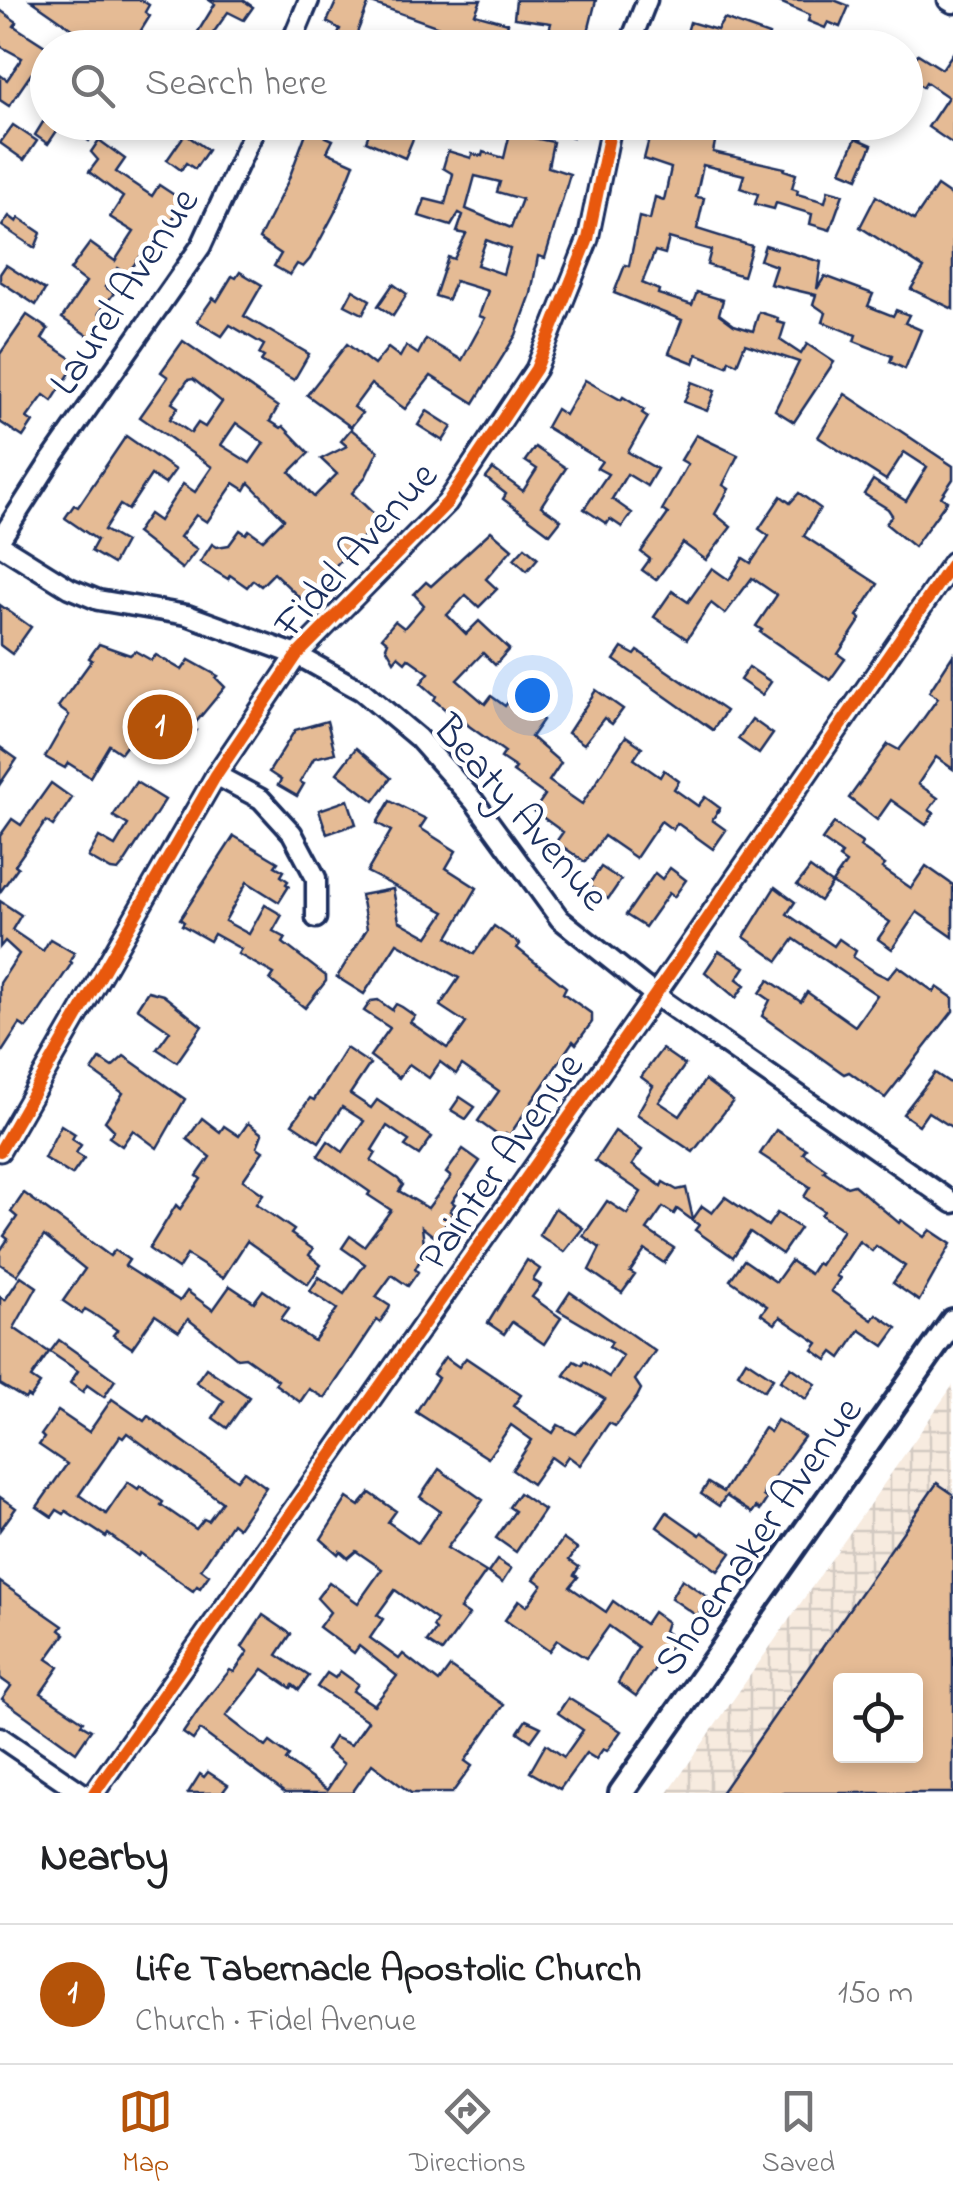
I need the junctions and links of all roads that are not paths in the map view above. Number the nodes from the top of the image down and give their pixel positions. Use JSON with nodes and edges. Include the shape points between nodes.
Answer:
{"nodes":[{"id":1,"x":309,"y":0,"type":"edge"},
{"id":2,"x":647,"y":0,"type":"edge"},
{"id":3,"x":296,"y":30,"type":"edge"},
{"id":4,"x":635,"y":30,"type":"edge"},
{"id":5,"x":250,"y":140,"type":"edge"},
{"id":6,"x":608,"y":140,"type":"edge"},
{"id":7,"x":0,"y":542,"type":"edge"},
{"id":8,"x":953,"y":562,"type":"edge"},
{"id":9,"x":298,"y":654,"type":"junction"},
{"id":10,"x":216,"y":776,"type":"junction"},
{"id":11,"x":316,"y":918,"type":"dead end"},
{"id":12,"x":655,"y":995,"type":"junction"},
{"id":13,"x":0,"y":1151,"type":"edge"},
{"id":14,"x":953,"y":1204,"type":"edge"},
{"id":15,"x":953,"y":1321,"type":"edge"},
{"id":16,"x":0,"y":1737,"type":"edge"},
{"id":17,"x":82,"y":1793,"type":"edge"},
{"id":18,"x":94,"y":1793,"type":"edge"},
{"id":19,"x":622,"y":1793,"type":"edge"}],
"edges":[{"from":1,"to":3,"type":"street"},
{"from":2,"to":4,"type":"street"},
{"from":5,"to":7,"type":"street","name":"Laurel Avenue","via":[[201,246]]},
{"from":6,"to":9,"type":"street","name":"Fidel Avenue","via":[[588,239],[536,369],[447,503]]},
{"from":7,"to":9,"type":"street","name":"Beaty Avenue","via":[[98,600],[186,615]]},
{"from":8,"to":12,"type":"street","name":"Painter Avenue"},
{"from":9,"to":10,"type":"street","name":"Fidel Avenue"},
{"from":9,"to":12,"type":"street","name":"Beaty Avenue","via":[[362,691],[418,738],[474,801],[560,919]]},
{"from":10,"to":11,"type":"street","via":[[261,799],[292,832],[316,878]]},
{"from":10,"to":13,"type":"street","name":"Fidel Avenue"},
{"from":12,"to":14,"type":"street","name":"Beaty Avenue"},
{"from":12,"to":18,"type":"street","name":"Painter Avenue"},
{"from":15,"to":19,"type":"main road","name":"Shoemaker Avenue"},
{"from":16,"to":17,"type":"street"}]}
